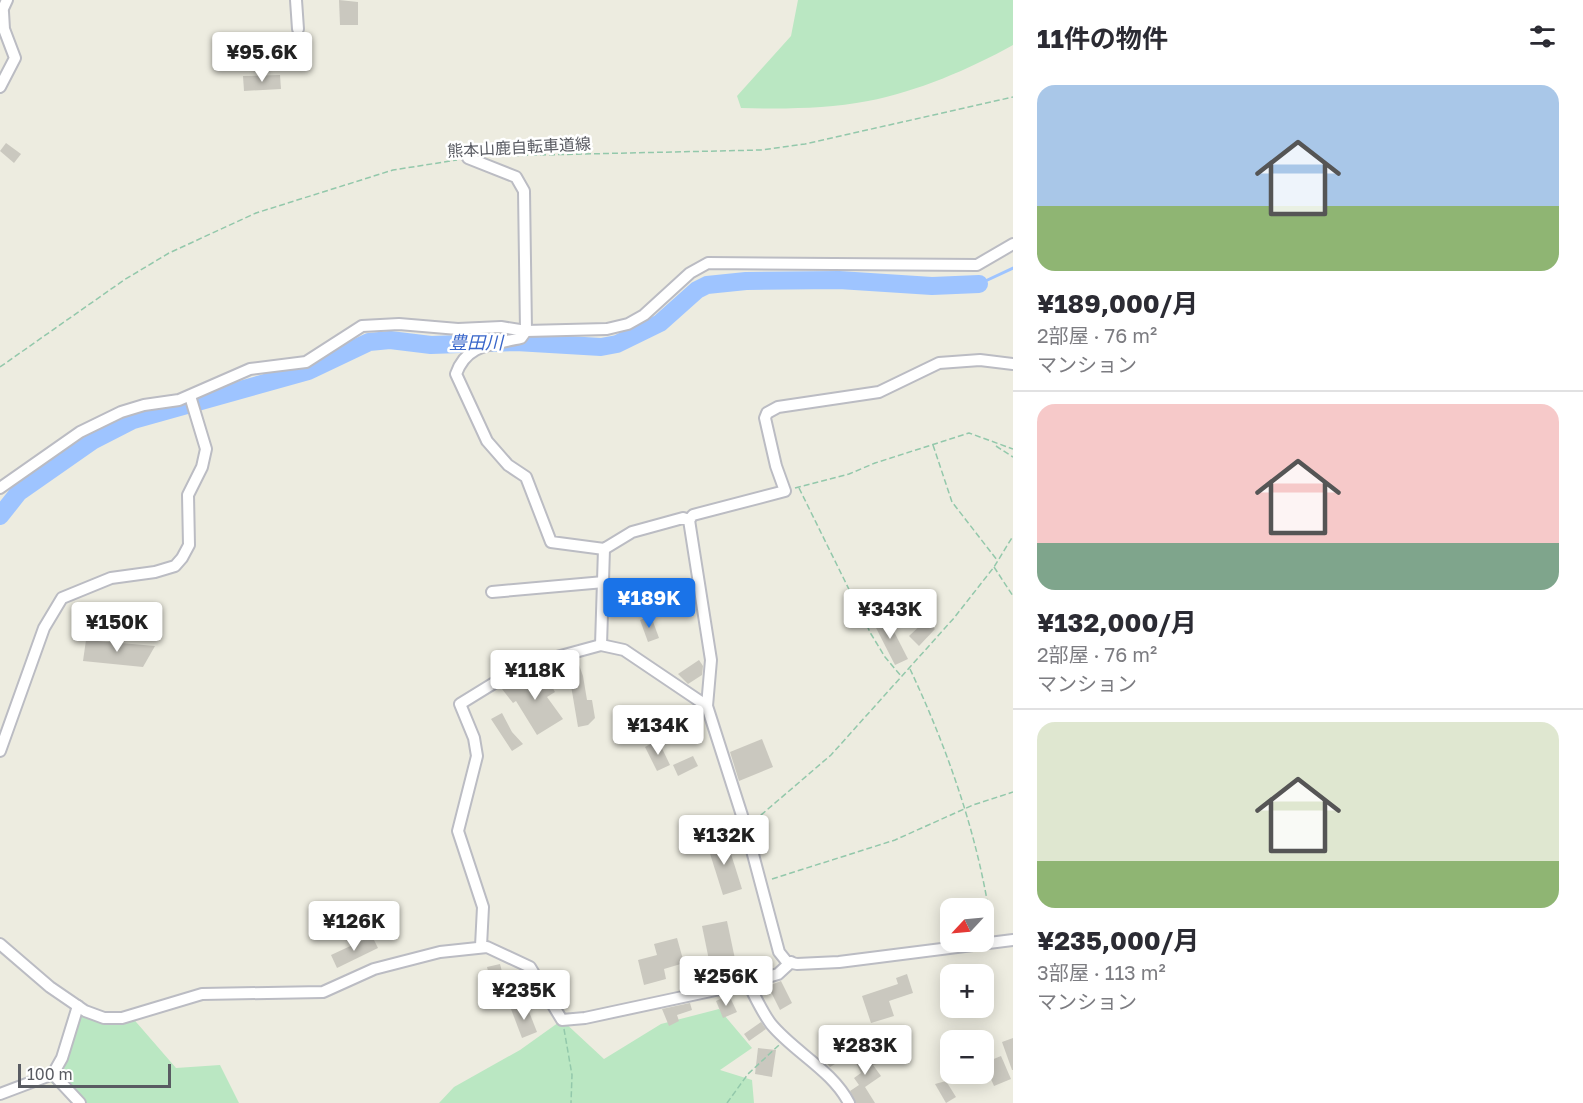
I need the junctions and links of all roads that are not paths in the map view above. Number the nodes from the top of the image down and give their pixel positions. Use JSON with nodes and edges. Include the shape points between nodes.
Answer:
{"nodes":[{"id":1,"x":7,"y":0,"type":"edge"},
{"id":2,"x":296,"y":0,"type":"edge"},
{"id":3,"x":2,"y":14,"type":"edge"},
{"id":4,"x":298,"y":28,"type":"dead end"},
{"id":5,"x":2,"y":32,"type":"edge"},
{"id":6,"x":0,"y":87,"type":"edge"},
{"id":7,"x":468,"y":158,"type":"road end"},
{"id":8,"x":1013,"y":244,"type":"edge"},
{"id":9,"x":526,"y":331,"type":"junction"},
{"id":10,"x":1013,"y":364,"type":"edge"},
{"id":11,"x":190,"y":396,"type":"junction"},
{"id":12,"x":0,"y":488,"type":"edge"},
{"id":13,"x":689,"y":520,"type":"junction"},
{"id":14,"x":604,"y":549,"type":"junction"},
{"id":15,"x":604,"y":582,"type":"junction"},
{"id":16,"x":492,"y":592,"type":"dead end"},
{"id":17,"x":602,"y":645,"type":"junction"},
{"id":18,"x":707,"y":706,"type":"junction"},
{"id":19,"x":0,"y":751,"type":"edge"},
{"id":20,"x":1013,"y":940,"type":"edge"},
{"id":21,"x":0,"y":944,"type":"edge"},
{"id":22,"x":482,"y":946,"type":"junction"},
{"id":23,"x":791,"y":963,"type":"junction"},
{"id":24,"x":748,"y":983,"type":"junction"},
{"id":25,"x":78,"y":1006,"type":"junction"},
{"id":26,"x":53,"y":1074,"type":"junction"},
{"id":27,"x":0,"y":1094,"type":"edge"},
{"id":28,"x":80,"y":1103,"type":"edge"},
{"id":29,"x":849,"y":1103,"type":"edge"}],
"edges":[{"from":1,"to":3,"type":"street"},
{"from":2,"to":4,"type":"street"},
{"from":3,"to":5,"type":"street"},
{"from":5,"to":6,"type":"street","via":[[15,58]]},
{"from":7,"to":9,"type":"street","via":[[516,177],[524,191]]},
{"from":8,"to":9,"type":"street","via":[[977,265],[708,263],[628,324],[608,329]]},
{"from":9,"to":11,"type":"street","via":[[501,327],[362,326],[306,362],[250,369]]},
{"from":9,"to":14,"type":"street","via":[[521,338],[471,350],[458,368],[459,385],[487,441],[508,465],[526,477],[550,542]]},
{"from":10,"to":13,"type":"street","via":[[980,360],[939,363],[879,392],[773,410],[765,418],[785,491],[693,515]]},
{"from":11,"to":12,"type":"street","via":[[144,405],[100,422]]},
{"from":11,"to":19,"type":"street","via":[[206,449],[188,495],[189,545],[175,566],[111,578],[62,598],[44,628]]},
{"from":13,"to":14,"type":"street","via":[[682,518],[632,532]]},
{"from":13,"to":18,"type":"street","via":[[711,660]]},
{"from":14,"to":15,"type":"street"},
{"from":15,"to":16,"type":"street"},
{"from":15,"to":17,"type":"street"},
{"from":17,"to":18,"type":"street","via":[[624,650]]},
{"from":17,"to":22,"type":"street","via":[[520,667],[460,704],[477,756],[458,831],[483,907]]},
{"from":18,"to":23,"type":"street","via":[[746,828],[779,952]]},
{"from":20,"to":23,"type":"street","via":[[878,959]]},
{"from":21,"to":25,"type":"street"},
{"from":22,"to":24,"type":"street","via":[[530,967],[562,1020]]},
{"from":22,"to":25,"type":"street","via":[[374,969],[323,992],[201,994],[122,1018],[104,1018]]},
{"from":23,"to":24,"type":"street","via":[[778,974]]},
{"from":24,"to":29,"type":"street","via":[[770,1023],[814,1063]]},
{"from":25,"to":26,"type":"street"},
{"from":26,"to":27,"type":"street"},
{"from":26,"to":28,"type":"street"}]}
